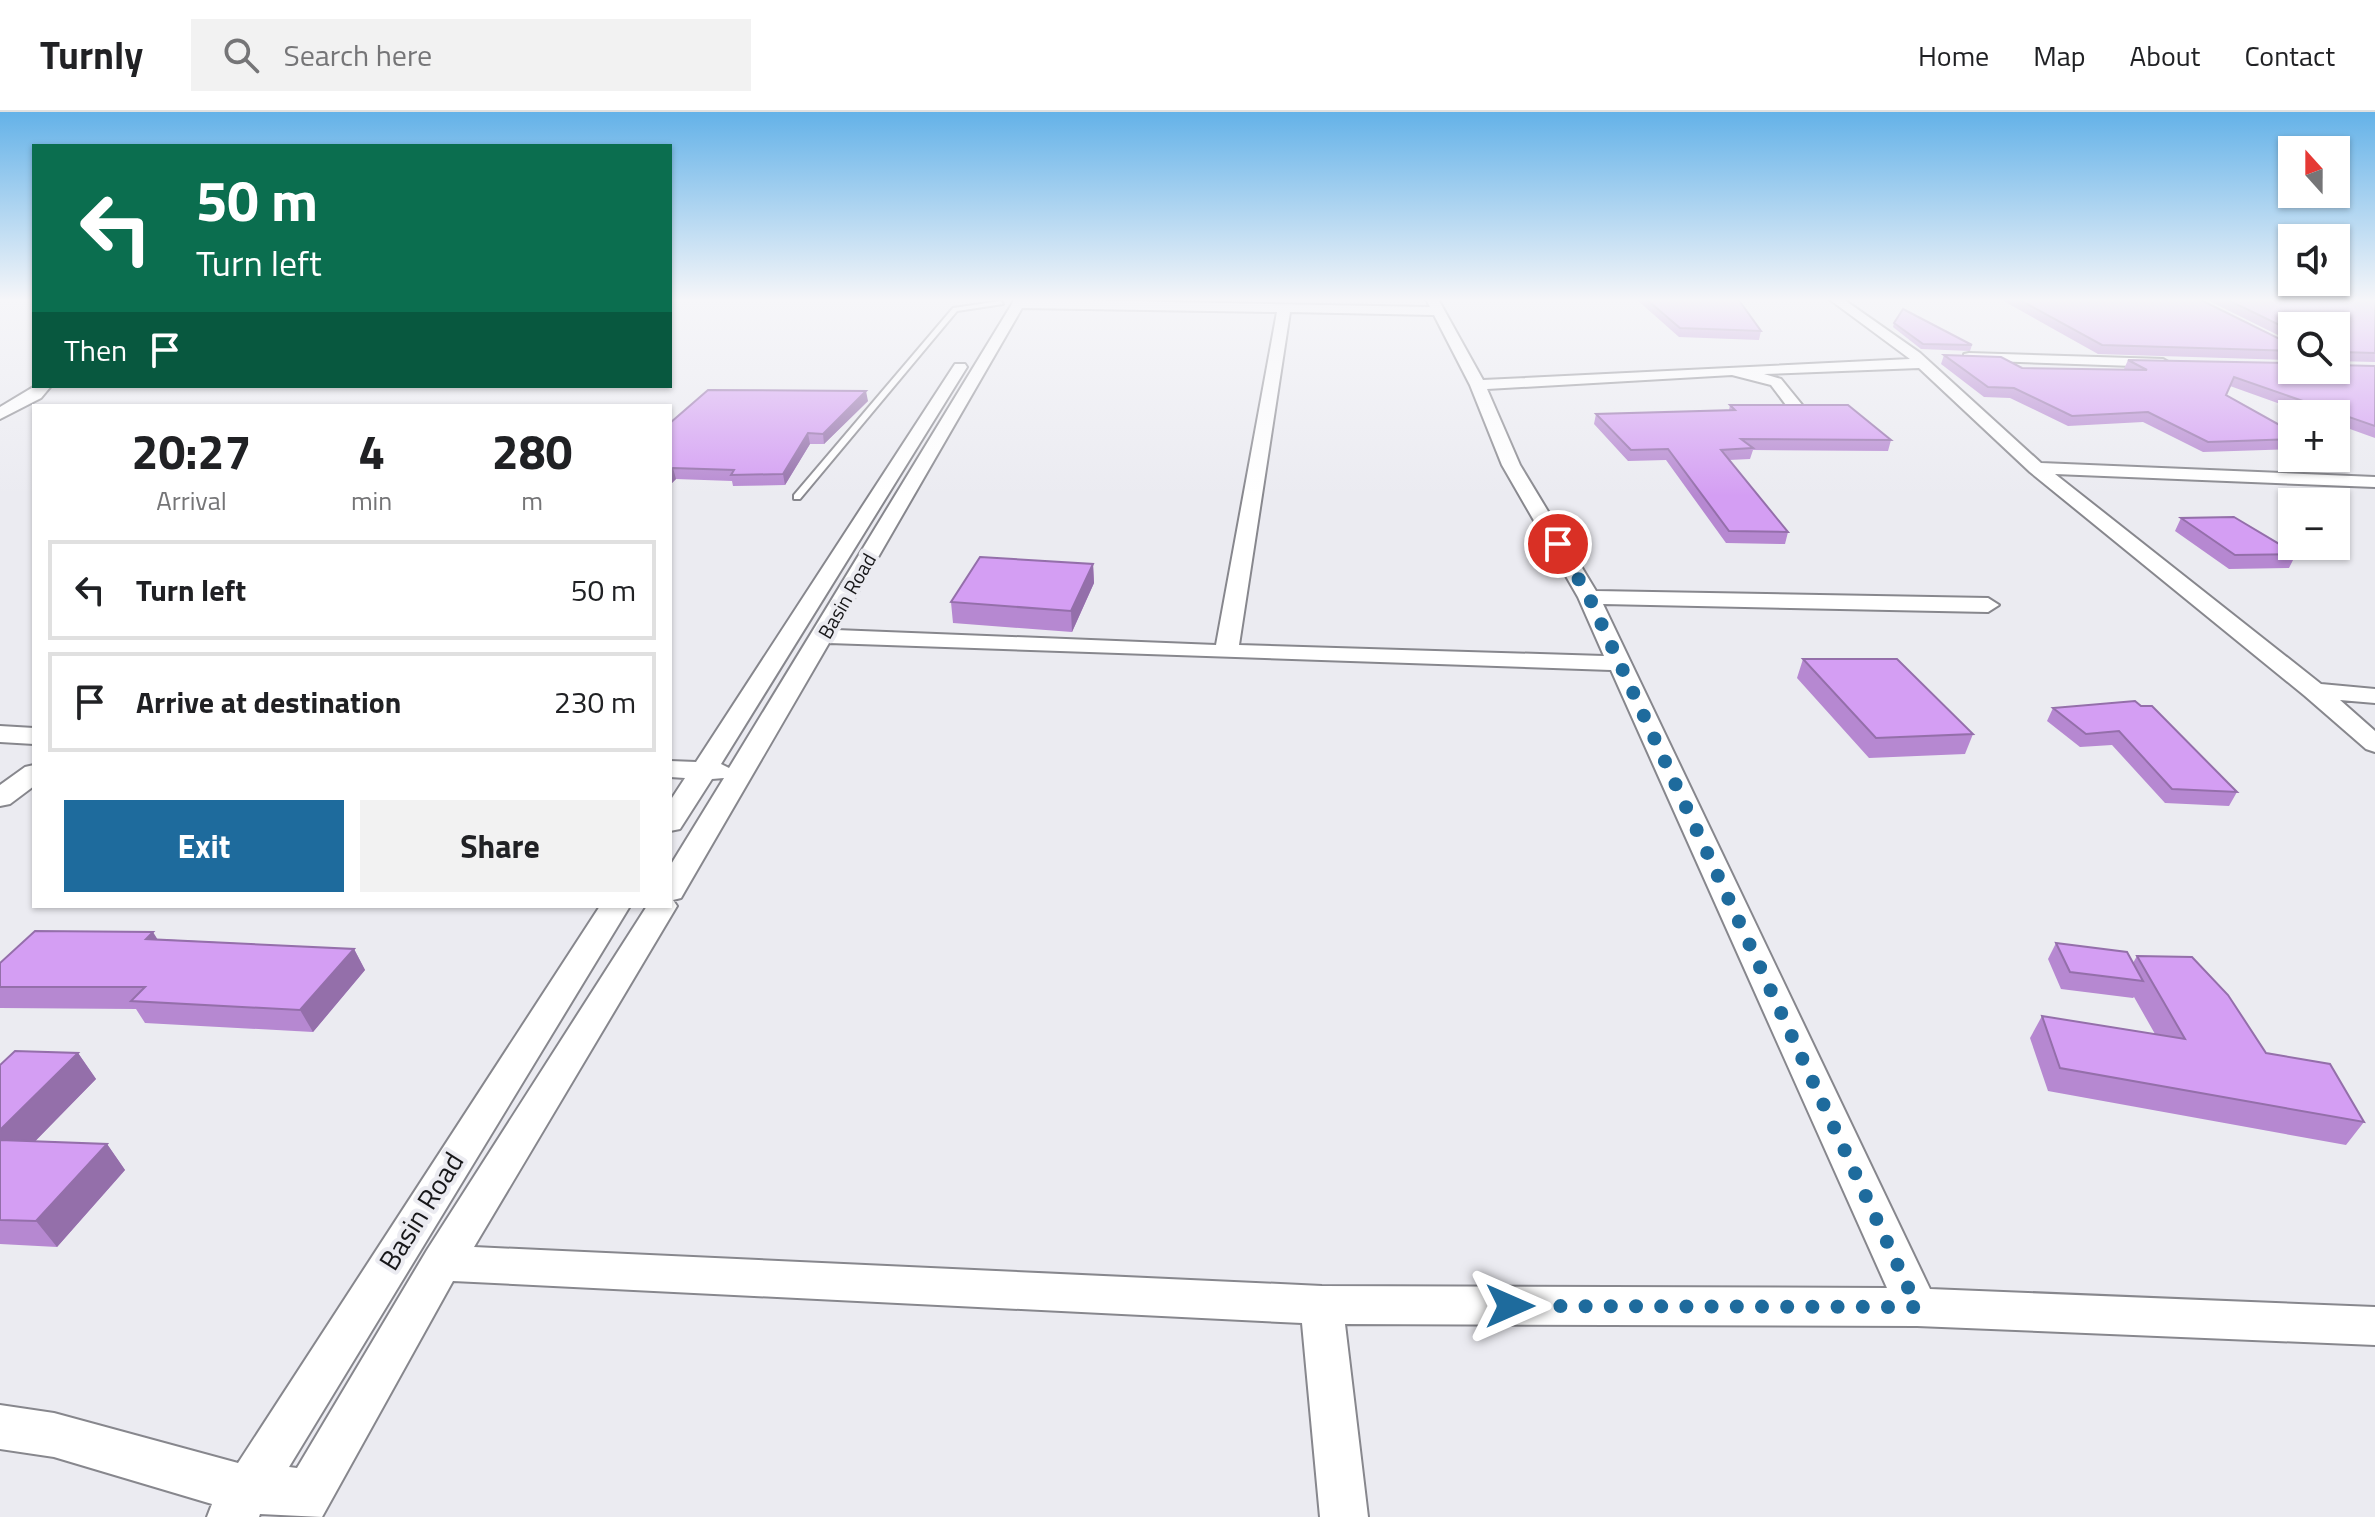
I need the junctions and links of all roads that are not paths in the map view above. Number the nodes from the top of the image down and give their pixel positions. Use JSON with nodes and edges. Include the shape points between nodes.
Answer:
{"nodes":[{"id":1,"x":908,"y":365,"type":"edge"},
{"id":2,"x":973,"y":365,"type":"edge"},
{"id":3,"x":1274,"y":365,"type":"edge"},
{"id":4,"x":1467,"y":365,"type":"edge"},
{"id":5,"x":1825,"y":365,"type":"edge"},
{"id":6,"x":1925,"y":365,"type":"edge"},
{"id":7,"x":1733,"y":370,"type":"junction"},
{"id":8,"x":1478,"y":385,"type":"junction"},
{"id":9,"x":41,"y":388,"type":"edge"},
{"id":10,"x":958,"y":389,"type":"junction"},
{"id":11,"x":1795,"y":406,"type":"edge"},
{"id":12,"x":0,"y":414,"type":"edge"},
{"id":13,"x":2036,"y":468,"type":"junction"},
{"id":14,"x":2375,"y":482,"type":"edge"},
{"id":15,"x":797,"y":497,"type":"dead end"},
{"id":16,"x":1589,"y":597,"type":"junction"},
{"id":17,"x":1988,"y":605,"type":"dead end"},
{"id":18,"x":824,"y":636,"type":"junction"},
{"id":19,"x":1226,"y":652,"type":"junction"},
{"id":20,"x":1620,"y":663,"type":"junction"},
{"id":21,"x":2314,"y":691,"type":"junction"},
{"id":22,"x":2375,"y":696,"type":"edge"},
{"id":23,"x":0,"y":734,"type":"edge"},
{"id":24,"x":32,"y":736,"type":"edge"},
{"id":25,"x":2375,"y":744,"type":"edge"},
{"id":26,"x":672,"y":769,"type":"edge"},
{"id":27,"x":704,"y":771,"type":"junction"},
{"id":28,"x":739,"y":772,"type":"junction"},
{"id":29,"x":32,"y":774,"type":"edge"},
{"id":30,"x":0,"y":798,"type":"edge"},
{"id":31,"x":672,"y":820,"type":"edge"},
{"id":32,"x":672,"y":888,"type":"edge"},
{"id":33,"x":614,"y":908,"type":"edge"},
{"id":34,"x":661,"y":908,"type":"edge"},
{"id":35,"x":442,"y":1263,"type":"junction"},
{"id":36,"x":1322,"y":1305,"type":"junction"},
{"id":37,"x":1917,"y":1307,"type":"junction"},
{"id":38,"x":2375,"y":1326,"type":"edge"},
{"id":39,"x":0,"y":1427,"type":"edge"},
{"id":40,"x":239,"y":1503,"type":"edge"},
{"id":41,"x":303,"y":1505,"type":"edge"},
{"id":42,"x":1344,"y":1517,"type":"edge"}],
"edges":[{"from":1,"to":15,"type":"lane"},
{"from":2,"to":10,"type":"street","name":"Basin Road"},
{"from":3,"to":19,"type":"street"},
{"from":4,"to":8,"type":"street"},
{"from":5,"to":7,"type":"street"},
{"from":6,"to":13,"type":"street"},
{"from":7,"to":8,"type":"street"},
{"from":7,"to":11,"type":"street","via":[[1776,382]]},
{"from":8,"to":16,"type":"street","via":[[1511,465]]},
{"from":9,"to":12,"type":"street"},
{"from":10,"to":18,"type":"street","name":"Basin Road"},
{"from":10,"to":27,"type":"street","name":"Basin Road"},
{"from":13,"to":14,"type":"street"},
{"from":13,"to":21,"type":"street"},
{"from":16,"to":17,"type":"street"},
{"from":16,"to":20,"type":"street"},
{"from":18,"to":19,"type":"street"},
{"from":18,"to":28,"type":"street","name":"Basin Road"},
{"from":19,"to":20,"type":"street"},
{"from":20,"to":37,"type":"street"},
{"from":21,"to":22,"type":"street"},
{"from":21,"to":25,"type":"street"},
{"from":23,"to":24,"type":"street"},
{"from":26,"to":27,"type":"street"},
{"from":27,"to":28,"type":"street"},
{"from":27,"to":31,"type":"street","name":"Basin Road"},
{"from":28,"to":32,"type":"street","name":"Basin Road"},
{"from":29,"to":30,"type":"street"},
{"from":33,"to":40,"type":"street","name":"Basin Road"},
{"from":34,"to":35,"type":"street","name":"Basin Road"},
{"from":35,"to":36,"type":"street"},
{"from":35,"to":41,"type":"street","name":"Basin Road"},
{"from":36,"to":37,"type":"street"},
{"from":36,"to":42,"type":"street"},
{"from":37,"to":38,"type":"street"},
{"from":39,"to":40,"type":"street","via":[[54,1435]]},
{"from":40,"to":41,"type":"street"}]}
